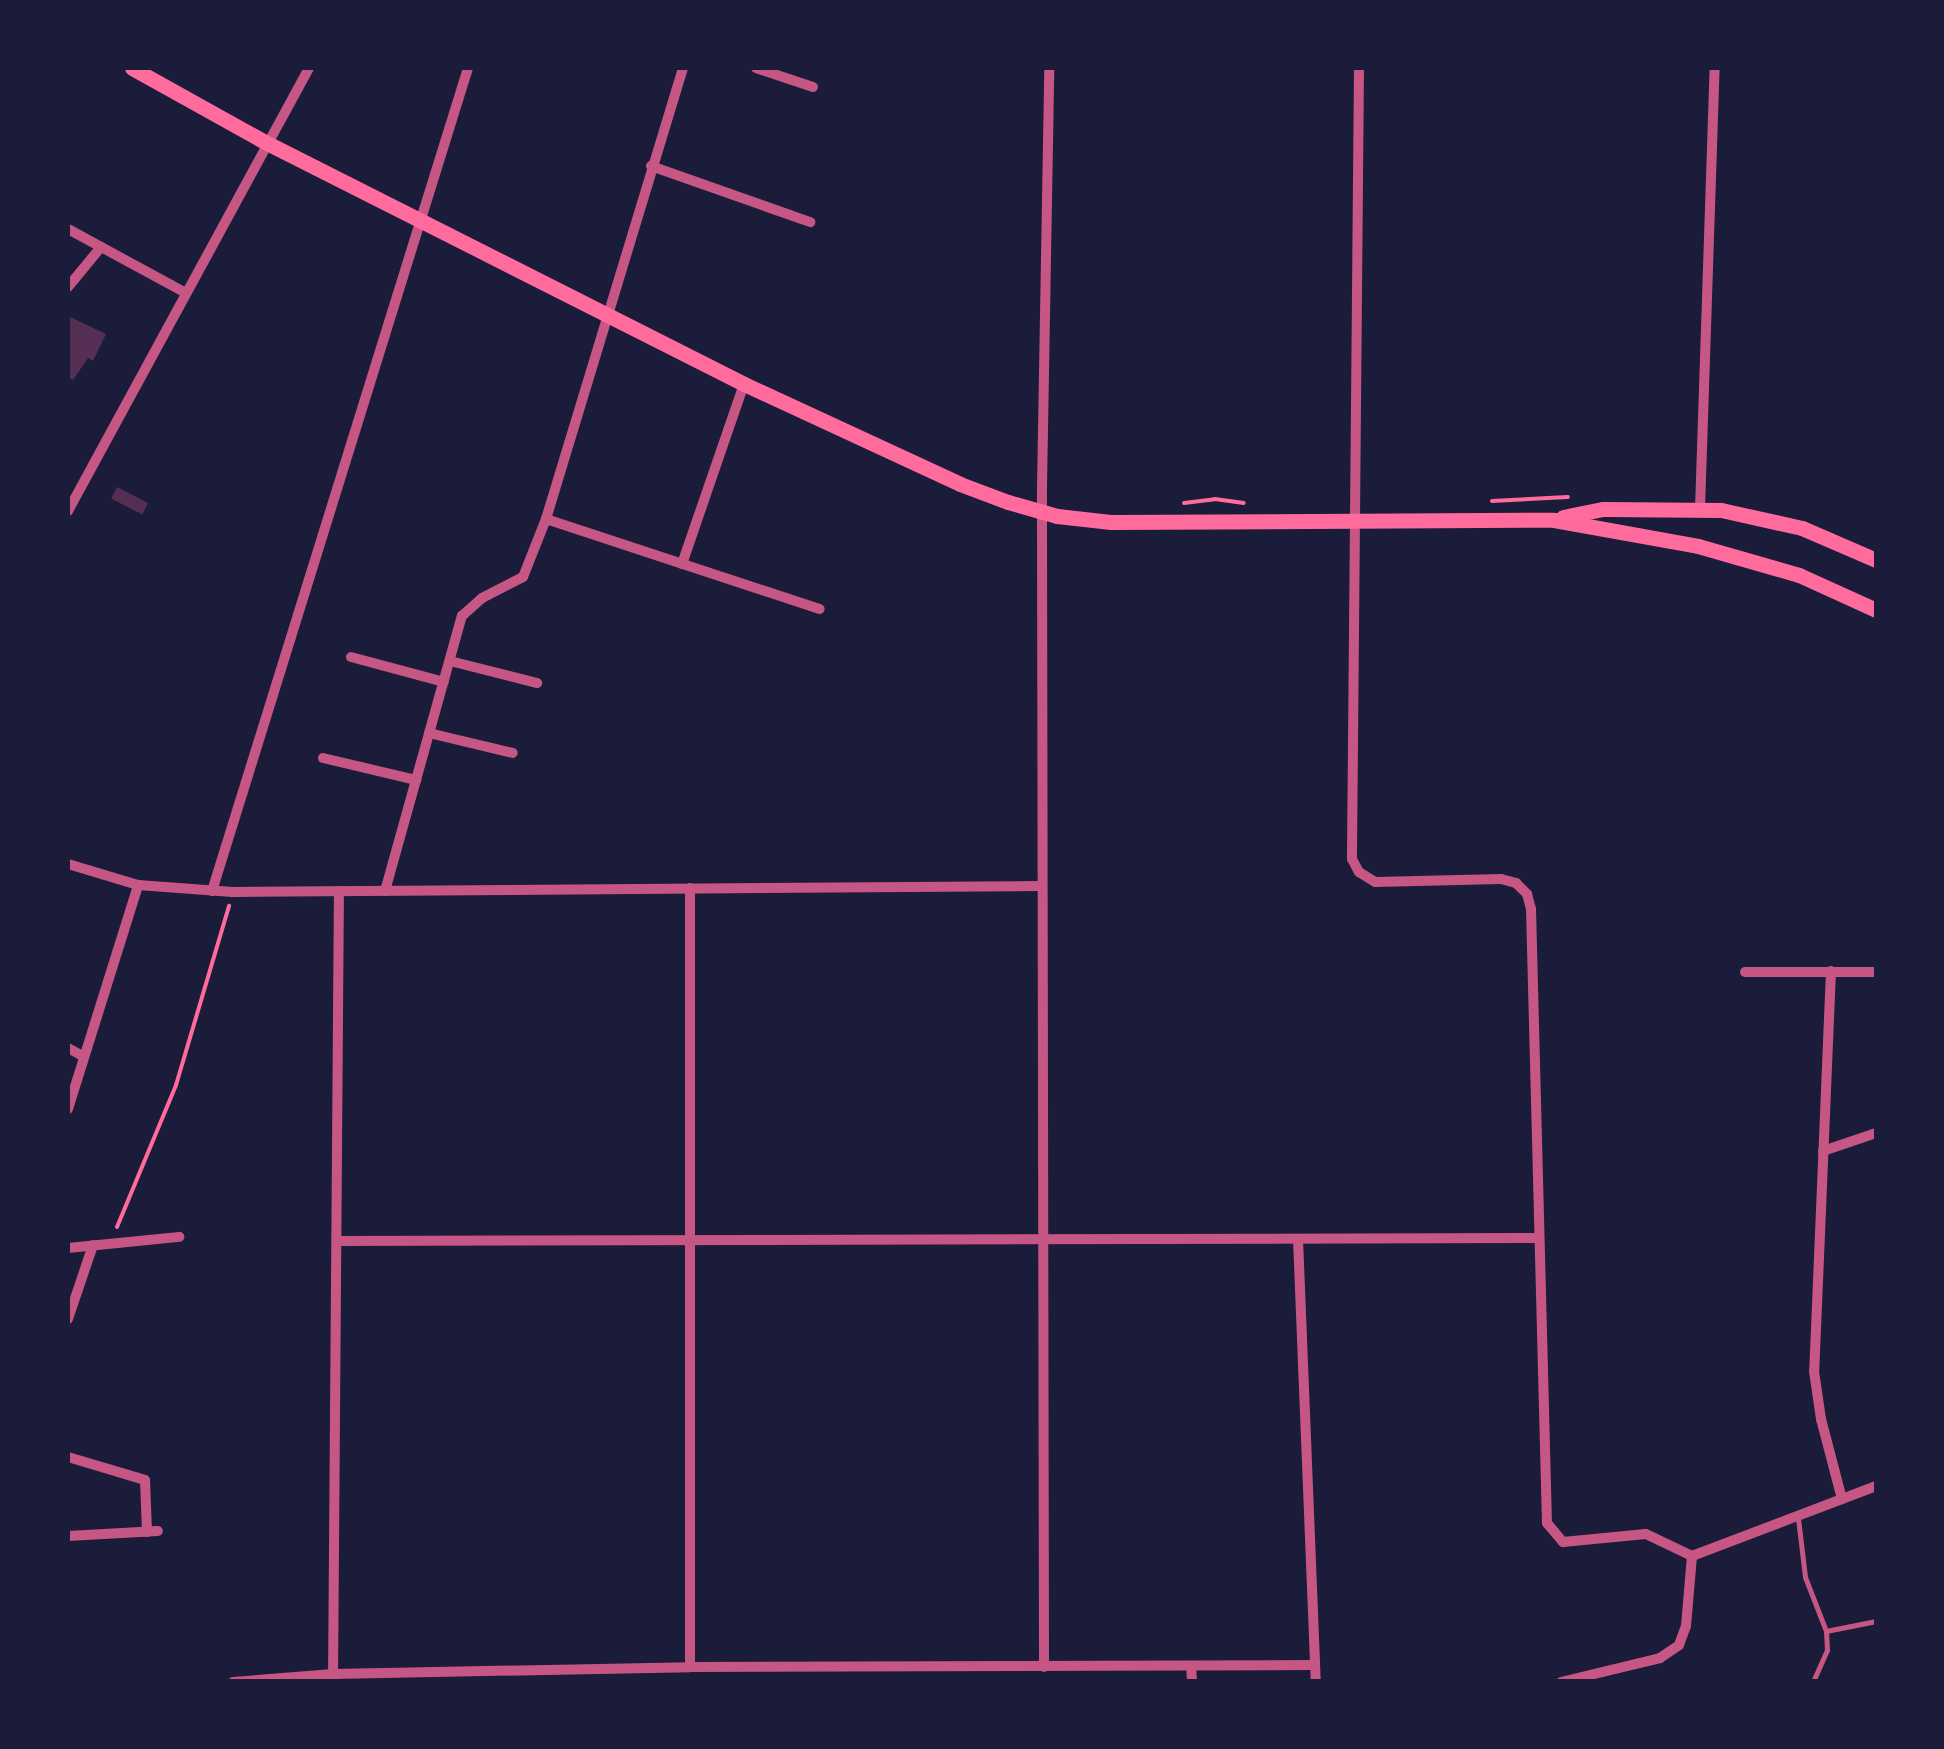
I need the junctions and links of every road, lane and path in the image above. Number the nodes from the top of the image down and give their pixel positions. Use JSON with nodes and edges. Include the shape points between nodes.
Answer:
{"nodes":[{"id":1,"x":132,"y":68,"type":"edge"},
{"id":2,"x":308,"y":68,"type":"edge"},
{"id":3,"x":468,"y":68,"type":"edge"},
{"id":4,"x":683,"y":68,"type":"edge"},
{"id":5,"x":756,"y":68,"type":"edge"},
{"id":6,"x":1049,"y":68,"type":"edge"},
{"id":7,"x":1359,"y":68,"type":"edge"},
{"id":8,"x":1715,"y":68,"type":"edge"},
{"id":9,"x":813,"y":87,"type":"dead end"},
{"id":10,"x":267,"y":143,"type":"junction"},
{"id":11,"x":651,"y":166,"type":"junction"},
{"id":12,"x":420,"y":220,"type":"junction"},
{"id":13,"x":810,"y":222,"type":"dead end"},
{"id":14,"x":68,"y":229,"type":"edge"},
{"id":15,"x":101,"y":247,"type":"junction"},
{"id":16,"x":68,"y":286,"type":"edge"},
{"id":17,"x":186,"y":293,"type":"junction"},
{"id":18,"x":608,"y":315,"type":"junction"},
{"id":19,"x":744,"y":384,"type":"junction"},
{"id":20,"x":1586,"y":496,"type":"dead end"},
{"id":21,"x":1487,"y":502,"type":"dead end"},
{"id":22,"x":1252,"y":505,"type":"dead end"},
{"id":23,"x":1170,"y":506,"type":"dead end"},
{"id":24,"x":1700,"y":509,"type":"junction"},
{"id":25,"x":68,"y":511,"type":"edge"},
{"id":26,"x":1042,"y":512,"type":"junction"},
{"id":27,"x":546,"y":519,"type":"junction"},
{"id":28,"x":1554,"y":520,"type":"junction"},
{"id":29,"x":1355,"y":521,"type":"junction"},
{"id":30,"x":1876,"y":560,"type":"edge"},
{"id":31,"x":682,"y":564,"type":"junction"},
{"id":32,"x":820,"y":610,"type":"dead end"},
{"id":33,"x":1876,"y":610,"type":"edge"},
{"id":34,"x":351,"y":657,"type":"dead end"},
{"id":35,"x":450,"y":661,"type":"junction"},
{"id":36,"x":444,"y":682,"type":"junction"},
{"id":37,"x":537,"y":683,"type":"dead end"},
{"id":38,"x":429,"y":733,"type":"junction"},
{"id":39,"x":513,"y":753,"type":"dead end"},
{"id":40,"x":322,"y":758,"type":"dead end"},
{"id":41,"x":416,"y":780,"type":"junction"},
{"id":42,"x":68,"y":864,"type":"edge"},
{"id":43,"x":138,"y":885,"type":"junction"},
{"id":44,"x":1042,"y":886,"type":"junction"},
{"id":45,"x":690,"y":888,"type":"junction"},
{"id":46,"x":212,"y":891,"type":"junction"},
{"id":47,"x":339,"y":891,"type":"junction"},
{"id":48,"x":385,"y":891,"type":"junction"},
{"id":49,"x":233,"y":892,"type":"junction"},
{"id":50,"x":1831,"y":971,"type":"junction"},
{"id":51,"x":1746,"y":972,"type":"dead end"},
{"id":52,"x":1876,"y":972,"type":"edge"},
{"id":53,"x":68,"y":1048,"type":"edge"},
{"id":54,"x":84,"y":1057,"type":"junction"},
{"id":55,"x":68,"y":1109,"type":"edge"},
{"id":56,"x":1876,"y":1134,"type":"edge"},
{"id":57,"x":1823,"y":1151,"type":"junction"},
{"id":58,"x":179,"y":1237,"type":"dead end"},
{"id":59,"x":1539,"y":1238,"type":"junction"},
{"id":60,"x":1045,"y":1239,"type":"junction"},
{"id":61,"x":1298,"y":1239,"type":"junction"},
{"id":62,"x":690,"y":1240,"type":"junction"},
{"id":63,"x":337,"y":1241,"type":"junction"},
{"id":64,"x":111,"y":1244,"type":"junction"},
{"id":65,"x":93,"y":1245,"type":"junction"},
{"id":66,"x":68,"y":1248,"type":"edge"},
{"id":67,"x":68,"y":1319,"type":"edge"},
{"id":68,"x":68,"y":1457,"type":"edge"},
{"id":69,"x":1876,"y":1486,"type":"edge"},
{"id":70,"x":1842,"y":1498,"type":"junction"},
{"id":71,"x":1798,"y":1515,"type":"junction"},
{"id":72,"x":68,"y":1536,"type":"edge"},
{"id":73,"x":1692,"y":1556,"type":"junction"},
{"id":74,"x":1876,"y":1621,"type":"edge"},
{"id":75,"x":1826,"y":1631,"type":"junction"},
{"id":76,"x":1315,"y":1665,"type":"junction"},
{"id":77,"x":1191,"y":1666,"type":"junction"},
{"id":78,"x":690,"y":1667,"type":"junction"},
{"id":79,"x":1044,"y":1668,"type":"junction"},
{"id":80,"x":333,"y":1678,"type":"edge"},
{"id":81,"x":268,"y":1680,"type":"edge"},
{"id":82,"x":233,"y":1682,"type":"edge"},
{"id":83,"x":1192,"y":1682,"type":"edge"},
{"id":84,"x":1316,"y":1682,"type":"edge"},
{"id":85,"x":1562,"y":1682,"type":"edge"},
{"id":86,"x":1812,"y":1682,"type":"edge"}],
"edges":[{"from":1,"to":10,"type":"main road"},
{"from":2,"to":10,"type":"street"},
{"from":3,"to":12,"type":"street"},
{"from":4,"to":11,"type":"street"},
{"from":5,"to":9,"type":"street"},
{"from":6,"to":26,"type":"street"},
{"from":7,"to":29,"type":"street"},
{"from":8,"to":24,"type":"street"},
{"from":10,"to":12,"type":"main road"},
{"from":10,"to":17,"type":"street"},
{"from":11,"to":13,"type":"street"},
{"from":11,"to":18,"type":"street"},
{"from":12,"to":18,"type":"main road"},
{"from":12,"to":46,"type":"street"},
{"from":14,"to":15,"type":"street"},
{"from":15,"to":16,"type":"street"},
{"from":15,"to":17,"type":"street"},
{"from":17,"to":25,"type":"street"},
{"from":18,"to":19,"type":"main road"},
{"from":18,"to":27,"type":"street"},
{"from":19,"to":26,"type":"main road","via":[[960,484]]},
{"from":19,"to":31,"type":"street"},
{"from":20,"to":21,"type":"path"},
{"from":22,"to":23,"type":"path","via":[[1215,499]]},
{"from":24,"to":28,"type":"main road","via":[[1603,509]]},
{"from":24,"to":30,"type":"main road","via":[[1802,528]]},
{"from":26,"to":29,"type":"main road","via":[[1111,522]]},
{"from":26,"to":44,"type":"street"},
{"from":27,"to":31,"type":"street"},
{"from":27,"to":35,"type":"street","via":[[523,577],[462,616]]},
{"from":28,"to":29,"type":"main road"},
{"from":28,"to":33,"type":"main road","via":[[1698,546],[1799,576]]},
{"from":29,"to":59,"type":"street","via":[[1352,859],[1375,882],[1502,879],[1527,894]]},
{"from":31,"to":32,"type":"street"},
{"from":34,"to":36,"type":"street"},
{"from":35,"to":36,"type":"street"},
{"from":35,"to":37,"type":"street"},
{"from":36,"to":38,"type":"street"},
{"from":38,"to":39,"type":"street"},
{"from":38,"to":41,"type":"street"},
{"from":40,"to":41,"type":"street"},
{"from":41,"to":48,"type":"street"},
{"from":42,"to":43,"type":"street"},
{"from":43,"to":46,"type":"street"},
{"from":43,"to":54,"type":"street"},
{"from":44,"to":45,"type":"street"},
{"from":44,"to":60,"type":"street"},
{"from":45,"to":48,"type":"street"},
{"from":45,"to":62,"type":"street"},
{"from":46,"to":49,"type":"street"},
{"from":47,"to":48,"type":"street"},
{"from":47,"to":49,"type":"street"},
{"from":47,"to":63,"type":"street"},
{"from":49,"to":64,"type":"path","via":[[176,1084]]},
{"from":50,"to":51,"type":"street"},
{"from":50,"to":52,"type":"street"},
{"from":50,"to":57,"type":"street"},
{"from":53,"to":54,"type":"street"},
{"from":54,"to":55,"type":"street"},
{"from":56,"to":57,"type":"street"},
{"from":57,"to":70,"type":"street","via":[[1814,1371]]},
{"from":58,"to":64,"type":"street"},
{"from":59,"to":61,"type":"street"},
{"from":59,"to":73,"type":"street","via":[[1550,1530],[1574,1544],[1646,1534]]},
{"from":60,"to":61,"type":"street"},
{"from":60,"to":62,"type":"street"},
{"from":60,"to":79,"type":"street"},
{"from":61,"to":76,"type":"street"},
{"from":62,"to":63,"type":"street"},
{"from":62,"to":78,"type":"street"},
{"from":63,"to":80,"type":"street"},
{"from":64,"to":65,"type":"street"},
{"from":65,"to":66,"type":"street"},
{"from":65,"to":67,"type":"street"},
{"from":68,"to":72,"type":"street","via":[[145,1480],[152,1531]]},
{"from":69,"to":70,"type":"street"},
{"from":70,"to":71,"type":"street"},
{"from":71,"to":73,"type":"street"},
{"from":71,"to":75,"type":"lane","via":[[1805,1578]]},
{"from":73,"to":85,"type":"street","via":[[1678,1646],[1660,1658]]},
{"from":74,"to":75,"type":"lane"},
{"from":75,"to":86,"type":"lane","via":[[1827,1650]]},
{"from":76,"to":77,"type":"street"},
{"from":76,"to":84,"type":"street"},
{"from":77,"to":79,"type":"street"},
{"from":77,"to":83,"type":"street"},
{"from":78,"to":79,"type":"street"},
{"from":78,"to":80,"type":"street"},
{"from":80,"to":81,"type":"street"},
{"from":81,"to":82,"type":"street"}]}
